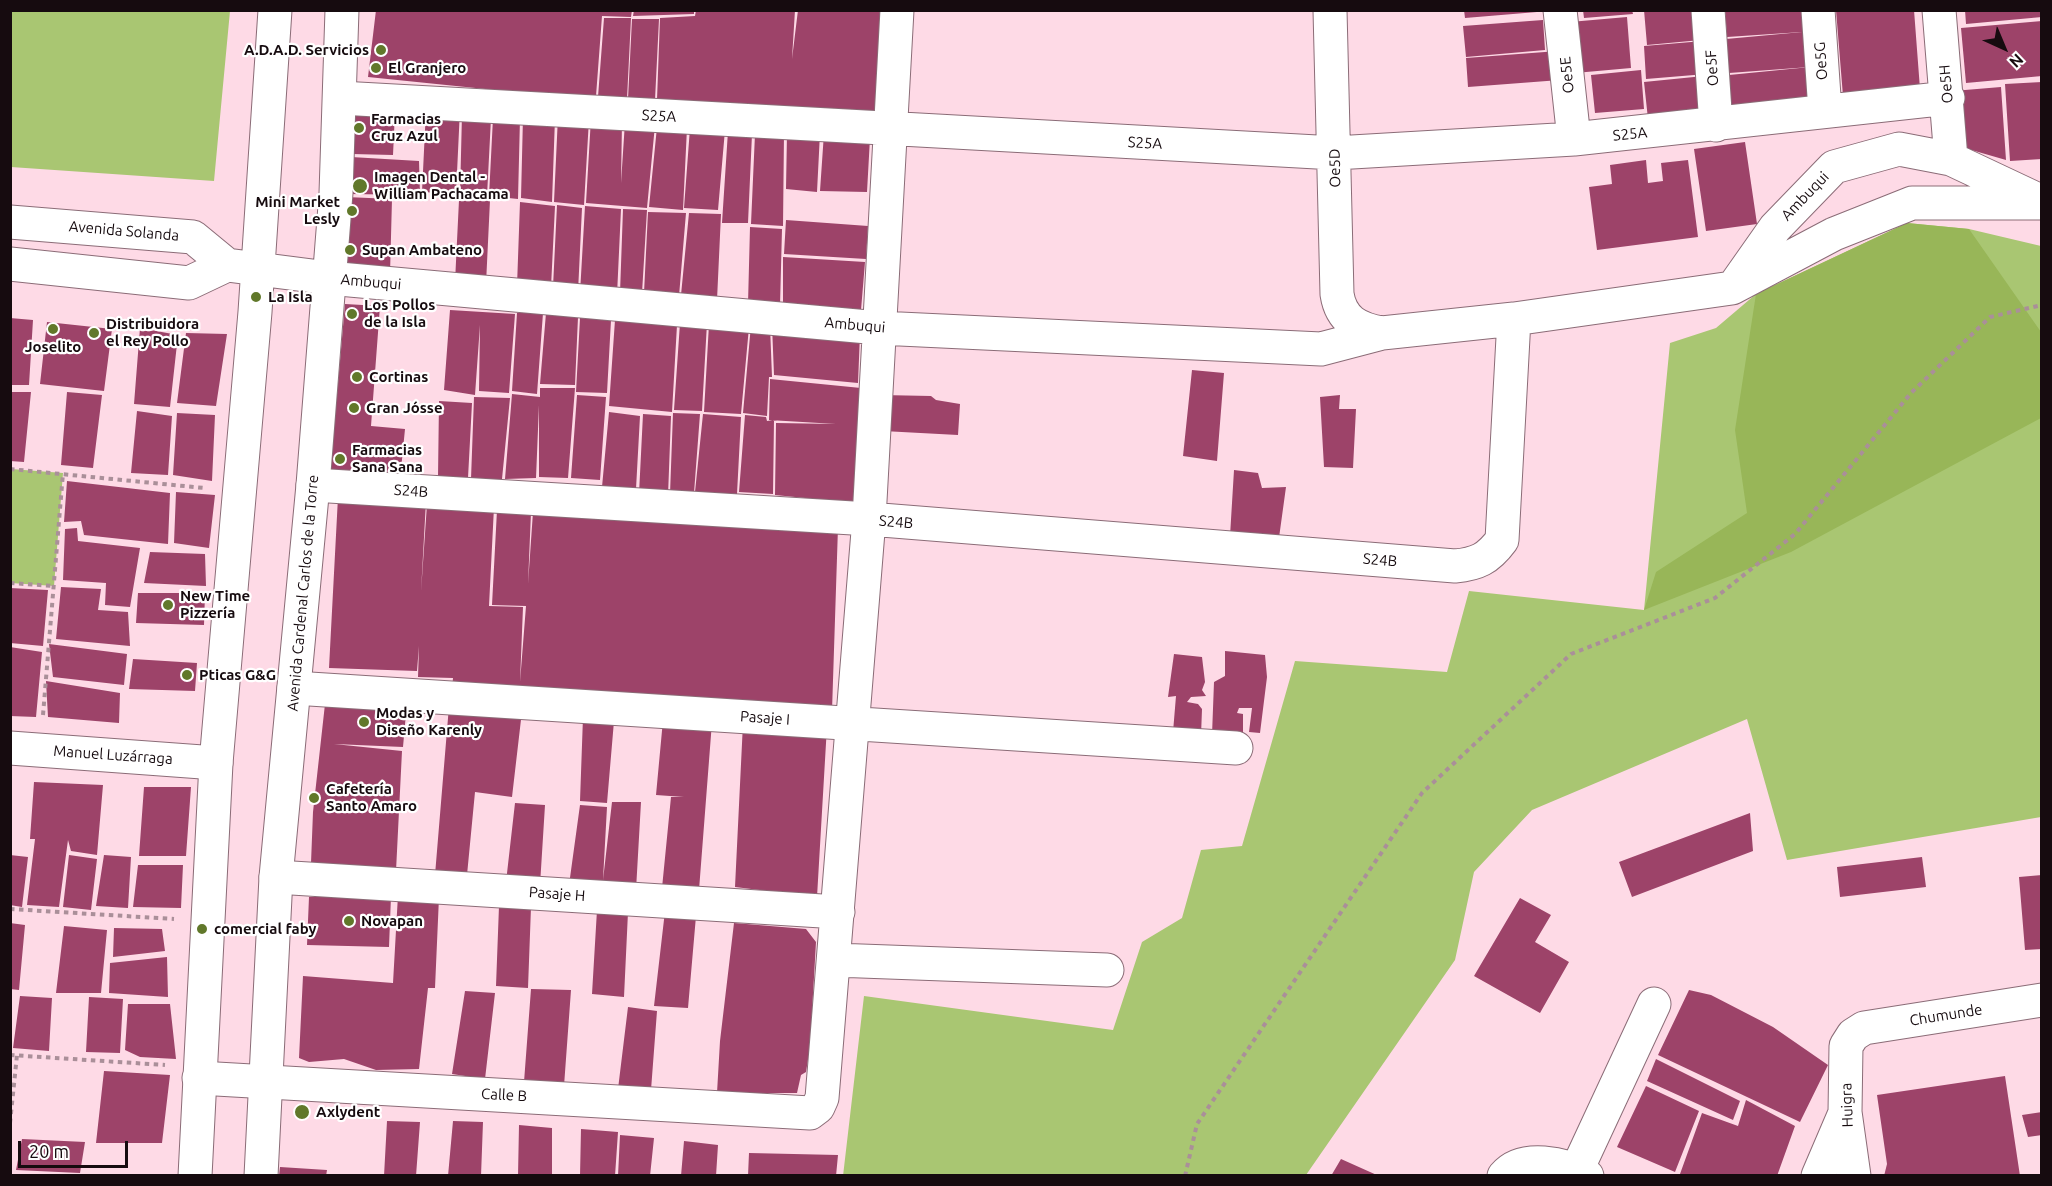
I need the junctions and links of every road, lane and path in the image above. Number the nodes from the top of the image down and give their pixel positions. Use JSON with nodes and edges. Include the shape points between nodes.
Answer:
{"nodes":[{"id":1,"x":275,"y":10,"type":"edge"},
{"id":2,"x":342,"y":10,"type":"edge"},
{"id":3,"x":897,"y":10,"type":"edge"},
{"id":4,"x":1330,"y":10,"type":"edge"},
{"id":5,"x":1560,"y":10,"type":"edge"},
{"id":6,"x":1708,"y":10,"type":"edge"},
{"id":7,"x":1818,"y":10,"type":"edge"},
{"id":8,"x":1939,"y":10,"type":"edge"},
{"id":9,"x":340,"y":98,"type":"junction"},
{"id":10,"x":1948,"y":98,"type":"junction"},
{"id":11,"x":1825,"y":111,"type":"junction"},
{"id":12,"x":1716,"y":125,"type":"junction"},
{"id":13,"x":890,"y":129,"type":"junction"},
{"id":14,"x":1574,"y":139,"type":"junction"},
{"id":15,"x":1335,"y":153,"type":"junction"},
{"id":16,"x":1951,"y":159,"type":"junction"},
{"id":17,"x":2042,"y":202,"type":"edge"},
{"id":18,"x":10,"y":222,"type":"edge"},
{"id":19,"x":10,"y":264,"type":"edge"},
{"id":20,"x":243,"y":266,"type":"junction"},
{"id":21,"x":328,"y":278,"type":"junction"},
{"id":22,"x":1732,"y":288,"type":"junction"},
{"id":23,"x":2042,"y":304,"type":"edge"},
{"id":24,"x":1514,"y":319,"type":"junction"},
{"id":25,"x":1349,"y":321,"type":"joint"},
{"id":26,"x":879,"y":328,"type":"junction"},
{"id":27,"x":1382,"y":333,"type":"junction"},
{"id":28,"x":10,"y":469,"type":"edge"},
{"id":29,"x":63,"y":473,"type":"junction"},
{"id":30,"x":313,"y":484,"type":"junction"},
{"id":31,"x":210,"y":489,"type":"dead end"},
{"id":32,"x":869,"y":519,"type":"junction"},
{"id":33,"x":10,"y":583,"type":"edge"},
{"id":34,"x":54,"y":586,"type":"junction"},
{"id":35,"x":294,"y":688,"type":"junction"},
{"id":36,"x":42,"y":723,"type":"dead end"},
{"id":37,"x":853,"y":724,"type":"junction"},
{"id":38,"x":10,"y":748,"type":"edge"},
{"id":39,"x":1236,"y":748,"type":"dead end"},
{"id":40,"x":216,"y":763,"type":"junction"},
{"id":41,"x":276,"y":877,"type":"junction"},
{"id":42,"x":10,"y":909,"type":"edge"},
{"id":43,"x":838,"y":912,"type":"junction"},
{"id":44,"x":175,"y":919,"type":"dead end"},
{"id":45,"x":834,"y":960,"type":"junction"},
{"id":46,"x":1107,"y":970,"type":"dead end"},
{"id":47,"x":2042,"y":1000,"type":"edge"},
{"id":48,"x":1654,"y":1004,"type":"dead end"},
{"id":49,"x":1853,"y":1035,"type":"joint"},
{"id":50,"x":10,"y":1054,"type":"edge"},
{"id":51,"x":17,"y":1055,"type":"junction"},
{"id":52,"x":185,"y":1072,"type":"junction"},
{"id":53,"x":266,"y":1081,"type":"junction"},
{"id":54,"x":1845,"y":1112,"type":"junction"},
{"id":55,"x":10,"y":1123,"type":"edge"},
{"id":56,"x":1579,"y":1174,"type":"edge"},
{"id":57,"x":195,"y":1176,"type":"edge"},
{"id":58,"x":261,"y":1176,"type":"edge"},
{"id":59,"x":1185,"y":1176,"type":"edge"},
{"id":60,"x":1504,"y":1176,"type":"edge"},
{"id":61,"x":1818,"y":1176,"type":"edge"},
{"id":62,"x":1854,"y":1176,"type":"edge"}],
"edges":[{"from":1,"to":20,"type":"street"},
{"from":2,"to":9,"type":"street","name":"Avenida Cardenal Carlos de la Torre"},
{"from":3,"to":13,"type":"street"},
{"from":4,"to":15,"type":"street","name":"Oe5D"},
{"from":5,"to":14,"type":"street","name":"Oe5E"},
{"from":6,"to":12,"type":"street","name":"Oe5F"},
{"from":7,"to":11,"type":"street","name":"Oe5G"},
{"from":8,"to":10,"type":"street","name":"Oe5H"},
{"from":9,"to":13,"type":"street","name":"S25A"},
{"from":9,"to":21,"type":"street","name":"Avenida Cardenal Carlos de la Torre"},
{"from":10,"to":11,"type":"street","name":"S25A"},
{"from":10,"to":16,"type":"street","name":"Oe5H"},
{"from":11,"to":12,"type":"street","name":"S25A"},
{"from":12,"to":14,"type":"street","name":"S25A"},
{"from":13,"to":15,"type":"street","name":"S25A"},
{"from":13,"to":26,"type":"street"},
{"from":14,"to":15,"type":"street","name":"S25A"},
{"from":15,"to":25,"type":"street","name":"Oe5D","via":[[1337,294],[1339,308]]},
{"from":16,"to":17,"type":"street","name":"Ambuqui"},
{"from":16,"to":22,"type":"street","name":"Ambuqui","via":[[1899,149],[1834,167],[1774,228]]},
{"from":17,"to":22,"type":"street","name":"Ambuqui","via":[[1912,203],[1834,234]]},
{"from":18,"to":20,"type":"street","name":"Avenida Solanda","via":[[193,237]]},
{"from":19,"to":20,"type":"street","via":[[189,284]]},
{"from":20,"to":21,"type":"street"},
{"from":20,"to":40,"type":"street"},
{"from":21,"to":26,"type":"street","name":"Ambuqui"},
{"from":21,"to":30,"type":"street","name":"Avenida Cardenal Carlos de la Torre"},
{"from":22,"to":24,"type":"street","name":"Ambuqui"},
{"from":23,"to":59,"type":"path","via":[[1990,317],[1911,393],[1795,534],[1715,598],[1571,654],[1422,793],[1197,1124]]},
{"from":24,"to":27,"type":"street","name":"Ambuqui"},
{"from":24,"to":32,"type":"street","name":"S24B","via":[[1502,540],[1491,555],[1477,564],[1455,566]]},
{"from":25,"to":27,"type":"street","name":"Ambuqui"},
{"from":26,"to":27,"type":"street","name":"Ambuqui","via":[[1321,348]]},
{"from":26,"to":32,"type":"street"},
{"from":28,"to":29,"type":"path"},
{"from":29,"to":31,"type":"path"},
{"from":29,"to":34,"type":"path"},
{"from":30,"to":32,"type":"street","name":"S24B"},
{"from":30,"to":35,"type":"street","name":"Avenida Cardenal Carlos de la Torre"},
{"from":32,"to":37,"type":"street"},
{"from":33,"to":34,"type":"path"},
{"from":34,"to":36,"type":"path"},
{"from":35,"to":37,"type":"street","name":"Pasaje I"},
{"from":35,"to":41,"type":"street","name":"Avenida Cardenal Carlos de la Torre"},
{"from":37,"to":39,"type":"street","name":"Pasaje I"},
{"from":37,"to":43,"type":"street"},
{"from":38,"to":40,"type":"street","name":"Manuel Luzárraga"},
{"from":40,"to":52,"type":"street"},
{"from":41,"to":43,"type":"street","name":"Pasaje H"},
{"from":41,"to":53,"type":"street","name":"Avenida Cardenal Carlos de la Torre"},
{"from":42,"to":44,"type":"path"},
{"from":43,"to":45,"type":"street"},
{"from":45,"to":46,"type":"street"},
{"from":45,"to":53,"type":"street","name":"Calle B","via":[[822,1098],[810,1113]]},
{"from":47,"to":49,"type":"street","name":"Chumunde","via":[[1864,1028]]},
{"from":48,"to":56,"type":"street"},
{"from":49,"to":54,"type":"street","name":"Huigra","via":[[1846,1046]]},
{"from":50,"to":51,"type":"path"},
{"from":51,"to":52,"type":"path"},
{"from":51,"to":55,"type":"path"},
{"from":52,"to":53,"type":"street","name":"Calle B"},
{"from":52,"to":57,"type":"street"},
{"from":53,"to":58,"type":"street","name":"Avenida Cardenal Carlos de la Torre"},
{"from":54,"to":61,"type":"street"},
{"from":54,"to":62,"type":"street","name":"Huigra"},
{"from":56,"to":60,"type":"street","via":[[1528,1162],[1512,1166]]}]}
